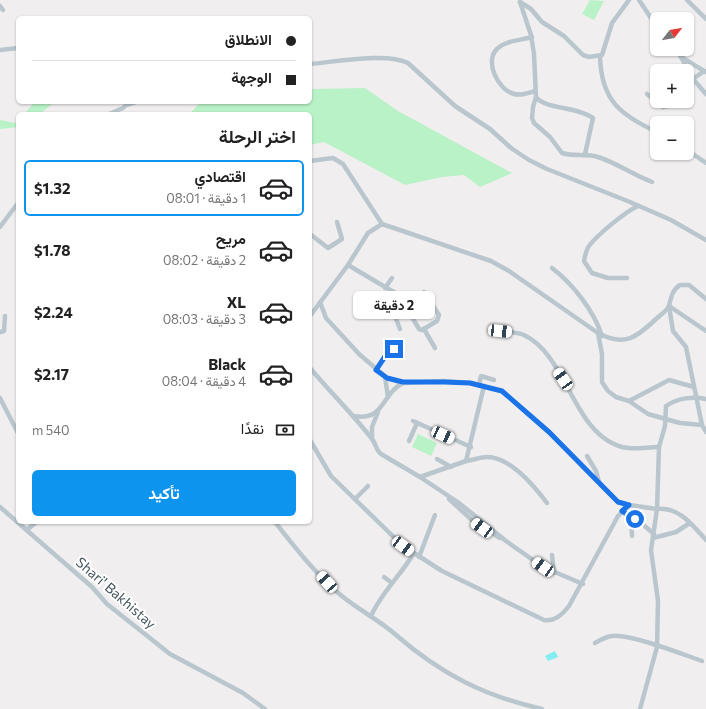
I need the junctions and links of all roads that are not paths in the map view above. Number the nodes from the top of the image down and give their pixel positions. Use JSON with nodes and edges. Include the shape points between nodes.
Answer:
{"nodes":[{"id":1,"x":629,"y":0,"type":"edge"},
{"id":2,"x":639,"y":0,"type":"edge"},
{"id":3,"x":687,"y":0,"type":"edge"},
{"id":4,"x":519,"y":1,"type":"edge"},
{"id":5,"x":650,"y":16,"type":"edge"},
{"id":6,"x":706,"y":19,"type":"edge"},
{"id":7,"x":532,"y":37,"type":"junction"},
{"id":8,"x":16,"y":48,"type":"edge"},
{"id":9,"x":0,"y":50,"type":"edge"},
{"id":10,"x":600,"y":56,"type":"junction"},
{"id":11,"x":681,"y":57,"type":"joint"},
{"id":12,"x":312,"y":64,"type":"edge"},
{"id":13,"x":685,"y":64,"type":"edge"},
{"id":14,"x":705,"y":71,"type":"edge"},
{"id":15,"x":694,"y":76,"type":"edge"},
{"id":16,"x":694,"y":79,"type":"edge"},
{"id":17,"x":535,"y":91,"type":"junction"},
{"id":18,"x":647,"y":94,"type":"dead end"},
{"id":19,"x":706,"y":94,"type":"edge"},
{"id":20,"x":650,"y":96,"type":"edge"},
{"id":21,"x":536,"y":97,"type":"junction"},
{"id":22,"x":127,"y":104,"type":"edge"},
{"id":23,"x":113,"y":112,"type":"edge"},
{"id":24,"x":650,"y":129,"type":"edge"},
{"id":25,"x":585,"y":154,"type":"junction"},
{"id":26,"x":694,"y":155,"type":"edge"},
{"id":27,"x":312,"y":161,"type":"edge"},
{"id":28,"x":706,"y":163,"type":"edge"},
{"id":29,"x":652,"y":182,"type":"dead end"},
{"id":30,"x":16,"y":206,"type":"edge"},
{"id":31,"x":638,"y":206,"type":"junction"},
{"id":32,"x":337,"y":222,"type":"dead end"},
{"id":33,"x":382,"y":224,"type":"junction"},
{"id":34,"x":0,"y":227,"type":"edge"},
{"id":35,"x":312,"y":236,"type":"edge"},
{"id":36,"x":706,"y":240,"type":"edge"},
{"id":37,"x":348,"y":265,"type":"junction"},
{"id":38,"x":552,"y":268,"type":"dead end"},
{"id":39,"x":392,"y":278,"type":"dead end"},
{"id":40,"x":627,"y":278,"type":"dead end"},
{"id":41,"x":385,"y":288,"type":"junction"},
{"id":42,"x":424,"y":292,"type":"dead end"},
{"id":43,"x":429,"y":298,"type":"junction"},
{"id":44,"x":401,"y":299,"type":"junction"},
{"id":45,"x":706,"y":299,"type":"edge"},
{"id":46,"x":320,"y":302,"type":"junction"},
{"id":47,"x":418,"y":305,"type":"dead end"},
{"id":48,"x":669,"y":306,"type":"junction"},
{"id":49,"x":312,"y":313,"type":"edge"},
{"id":50,"x":5,"y":316,"type":"dead end"},
{"id":51,"x":385,"y":316,"type":"dead end"},
{"id":52,"x":400,"y":329,"type":"dead end"},
{"id":53,"x":424,"y":329,"type":"junction"},
{"id":54,"x":500,"y":331,"type":"dead end"},
{"id":55,"x":706,"y":331,"type":"edge"},
{"id":56,"x":0,"y":332,"type":"edge"},
{"id":57,"x":600,"y":334,"type":"junction"},
{"id":58,"x":403,"y":345,"type":"dead end"},
{"id":59,"x":435,"y":348,"type":"dead end"},
{"id":60,"x":312,"y":370,"type":"edge"},
{"id":61,"x":376,"y":370,"type":"junction"},
{"id":62,"x":385,"y":377,"type":"junction"},
{"id":63,"x":494,"y":380,"type":"dead end"},
{"id":64,"x":403,"y":382,"type":"junction"},
{"id":65,"x":482,"y":386,"type":"junction"},
{"id":66,"x":694,"y":387,"type":"junction"},
{"id":67,"x":388,"y":397,"type":"junction"},
{"id":68,"x":696,"y":397,"type":"junction"},
{"id":69,"x":0,"y":398,"type":"edge"},
{"id":70,"x":706,"y":399,"type":"edge"},
{"id":71,"x":630,"y":401,"type":"junction"},
{"id":72,"x":378,"y":412,"type":"junction"},
{"id":73,"x":353,"y":416,"type":"junction"},
{"id":74,"x":665,"y":418,"type":"junction"},
{"id":75,"x":702,"y":425,"type":"junction"},
{"id":76,"x":16,"y":429,"type":"edge"},
{"id":77,"x":706,"y":432,"type":"edge"},
{"id":78,"x":372,"y":439,"type":"junction"},
{"id":79,"x":410,"y":441,"type":"dead end"},
{"id":80,"x":312,"y":443,"type":"edge"},
{"id":81,"x":471,"y":447,"type":"junction"},
{"id":82,"x":659,"y":447,"type":"junction"},
{"id":83,"x":587,"y":456,"type":"dead end"},
{"id":84,"x":437,"y":459,"type":"dead end"},
{"id":85,"x":466,"y":461,"type":"junction"},
{"id":86,"x":451,"y":467,"type":"junction"},
{"id":87,"x":420,"y":476,"type":"junction"},
{"id":88,"x":599,"y":482,"type":"junction"},
{"id":89,"x":368,"y":486,"type":"dead end"},
{"id":90,"x":355,"y":499,"type":"junction"},
{"id":91,"x":547,"y":503,"type":"dead end"},
{"id":92,"x":629,"y":505,"type":"junction"},
{"id":93,"x":0,"y":507,"type":"edge"},
{"id":94,"x":657,"y":509,"type":"junction"},
{"id":95,"x":622,"y":511,"type":"junction"},
{"id":96,"x":435,"y":515,"type":"dead end"},
{"id":97,"x":631,"y":518,"type":"junction"},
{"id":98,"x":16,"y":521,"type":"edge"},
{"id":99,"x":690,"y":523,"type":"junction"},
{"id":100,"x":20,"y":524,"type":"edge"},
{"id":101,"x":34,"y":524,"type":"edge"},
{"id":102,"x":277,"y":524,"type":"edge"},
{"id":103,"x":27,"y":530,"type":"junction"},
{"id":104,"x":632,"y":536,"type":"dead end"},
{"id":105,"x":653,"y":536,"type":"junction"},
{"id":106,"x":706,"y":540,"type":"edge"},
{"id":107,"x":414,"y":553,"type":"junction"},
{"id":108,"x":552,"y":555,"type":"dead end"},
{"id":109,"x":419,"y":557,"type":"junction"},
{"id":110,"x":554,"y":573,"type":"junction"},
{"id":111,"x":384,"y":577,"type":"dead end"},
{"id":112,"x":392,"y":583,"type":"junction"},
{"id":113,"x":583,"y":584,"type":"junction"},
{"id":114,"x":371,"y":616,"type":"junction"},
{"id":115,"x":595,"y":643,"type":"dead end"},
{"id":116,"x":657,"y":646,"type":"junction"},
{"id":117,"x":702,"y":661,"type":"dead end"},
{"id":118,"x":265,"y":709,"type":"edge"},
{"id":119,"x":542,"y":709,"type":"edge"},
{"id":120,"x":640,"y":709,"type":"edge"}],
"edges":[{"from":1,"to":10,"type":"street","via":[[612,23]]},
{"from":2,"to":5,"type":"street"},
{"from":3,"to":6,"type":"street"},
{"from":4,"to":7,"type":"street"},
{"from":4,"to":10,"type":"street","via":[[531,9],[542,22],[564,36],[580,53],[588,57]]},
{"from":7,"to":17,"type":"street"},
{"from":7,"to":17,"type":"street","via":[[500,46],[494,52],[492,60],[495,76],[505,89],[518,95]]},
{"from":8,"to":9,"type":"street"},
{"from":10,"to":24,"type":"street","via":[[602,77],[614,103],[633,121]]},
{"from":11,"to":13,"type":"street"},
{"from":11,"to":14,"type":"street"},
{"from":12,"to":31,"type":"street","via":[[386,58],[402,60],[455,106],[490,129],[529,160]]},
{"from":14,"to":15,"type":"street"},
{"from":16,"to":19,"type":"street"},
{"from":17,"to":21,"type":"street"},
{"from":18,"to":20,"type":"street"},
{"from":21,"to":25,"type":"street","via":[[532,114],[534,123],[550,137],[562,153]]},
{"from":21,"to":25,"type":"street","via":[[544,103],[571,108],[593,118]]},
{"from":22,"to":23,"type":"street"},
{"from":25,"to":29,"type":"street","via":[[611,161]]},
{"from":26,"to":28,"type":"street"},
{"from":27,"to":33,"type":"street","via":[[333,158],[343,164]]},
{"from":30,"to":34,"type":"street"},
{"from":31,"to":36,"type":"street","via":[[671,220]]},
{"from":31,"to":40,"type":"street","via":[[624,214],[592,242],[584,261],[592,273],[608,278]]},
{"from":32,"to":35,"type":"street","via":[[342,239],[328,248]]},
{"from":33,"to":37,"type":"street","via":[[368,233]]},
{"from":33,"to":57,"type":"street","via":[[491,261]]},
{"from":37,"to":41,"type":"street"},
{"from":37,"to":46,"type":"street"},
{"from":38,"to":57,"type":"street","via":[[584,303],[599,327]]},
{"from":39,"to":41,"type":"street"},
{"from":41,"to":44,"type":"street"},
{"from":42,"to":43,"type":"street"},
{"from":43,"to":47,"type":"street"},
{"from":43,"to":53,"type":"street","via":[[439,315],[437,321]]},
{"from":44,"to":51,"type":"street"},
{"from":44,"to":52,"type":"street","via":[[393,311]]},
{"from":44,"to":53,"type":"street","via":[[419,329]]},
{"from":45,"to":48,"type":"street","via":[[689,285],[683,284],[670,297]]},
{"from":46,"to":49,"type":"street"},
{"from":46,"to":61,"type":"street","via":[[326,318]]},
{"from":48,"to":55,"type":"street"},
{"from":48,"to":57,"type":"street","via":[[647,328],[628,340],[613,340]]},
{"from":48,"to":66,"type":"street","via":[[673,331],[686,347]]},
{"from":50,"to":56,"type":"street","via":[[4,331]]},
{"from":53,"to":59,"type":"street"},
{"from":54,"to":82,"type":"street","via":[[516,332],[535,343],[563,379],[584,416],[608,441],[630,448]]},
{"from":57,"to":71,"type":"street","via":[[602,382],[616,397]]},
{"from":58,"to":61,"type":"street","via":[[388,352]]},
{"from":60,"to":73,"type":"street"},
{"from":61,"to":62,"type":"street"},
{"from":62,"to":64,"type":"street"},
{"from":62,"to":67,"type":"street"},
{"from":63,"to":65,"type":"street","via":[[481,376]]},
{"from":64,"to":65,"type":"street","via":[[444,382]]},
{"from":64,"to":67,"type":"street","via":[[396,386]]},
{"from":65,"to":81,"type":"street"},
{"from":65,"to":88,"type":"street","via":[[502,391],[510,397]]},
{"from":66,"to":68,"type":"street"},
{"from":66,"to":71,"type":"street","via":[[669,380]]},
{"from":67,"to":72,"type":"street"},
{"from":68,"to":70,"type":"street"},
{"from":68,"to":74,"type":"street","via":[[669,404]]},
{"from":68,"to":75,"type":"street"},
{"from":69,"to":76,"type":"street"},
{"from":71,"to":74,"type":"street","via":[[648,414]]},
{"from":72,"to":73,"type":"street","via":[[367,416]]},
{"from":72,"to":78,"type":"street","via":[[372,427]]},
{"from":73,"to":78,"type":"street"},
{"from":74,"to":75,"type":"street","via":[[680,423]]},
{"from":74,"to":82,"type":"street"},
{"from":75,"to":77,"type":"street"},
{"from":78,"to":87,"type":"street","via":[[381,454]]},
{"from":79,"to":81,"type":"street","via":[[415,422]]},
{"from":80,"to":90,"type":"street","via":[[331,476]]},
{"from":81,"to":85,"type":"street"},
{"from":82,"to":94,"type":"street"},
{"from":83,"to":88,"type":"street"},
{"from":84,"to":86,"type":"street"},
{"from":85,"to":86,"type":"street"},
{"from":85,"to":91,"type":"street","via":[[489,456],[508,464],[533,483]]},
{"from":86,"to":87,"type":"street"},
{"from":87,"to":110,"type":"street","via":[[506,541]]},
{"from":88,"to":92,"type":"street","via":[[618,502]]},
{"from":89,"to":90,"type":"street"},
{"from":90,"to":107,"type":"street","via":[[403,546]]},
{"from":92,"to":94,"type":"street"},
{"from":92,"to":95,"type":"street"},
{"from":93,"to":98,"type":"street","name":"Shari' Bakhistay"},
{"from":94,"to":99,"type":"street","via":[[664,508],[679,513]]},
{"from":94,"to":105,"type":"street"},
{"from":95,"to":97,"type":"street"},
{"from":95,"to":113,"type":"street"},
{"from":96,"to":109,"type":"street"},
{"from":97,"to":104,"type":"street"},
{"from":97,"to":105,"type":"street","via":[[640,522]]},
{"from":99,"to":105,"type":"street","via":[[676,532]]},
{"from":99,"to":106,"type":"street"},
{"from":100,"to":103,"type":"street","name":"Shari' Bakhistay"},
{"from":101,"to":103,"type":"street"},
{"from":102,"to":114,"type":"street","via":[[327,582],[352,604]]},
{"from":103,"to":118,"type":"street","name":"Shari' Bakhistay","via":[[108,604],[170,654],[244,693]]},
{"from":105,"to":116,"type":"street","via":[[652,550],[658,601]]},
{"from":107,"to":109,"type":"street"},
{"from":107,"to":112,"type":"street"},
{"from":108,"to":110,"type":"street"},
{"from":109,"to":113,"type":"street","via":[[530,614],[548,620],[565,612]]},
{"from":110,"to":113,"type":"street"},
{"from":111,"to":112,"type":"street"},
{"from":112,"to":114,"type":"street"},
{"from":114,"to":119,"type":"street","via":[[419,654],[473,688]]},
{"from":115,"to":116,"type":"street","via":[[617,636]]},
{"from":116,"to":117,"type":"street"},
{"from":116,"to":120,"type":"street"}]}
